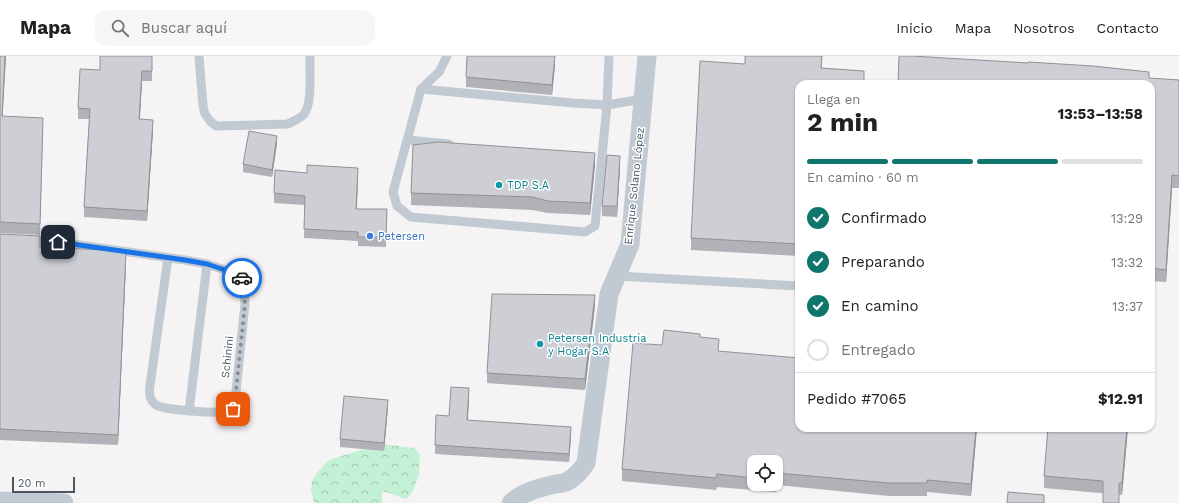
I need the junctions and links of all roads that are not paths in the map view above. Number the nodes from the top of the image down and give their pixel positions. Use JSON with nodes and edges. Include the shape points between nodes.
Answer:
{"nodes":[{"id":1,"x":199,"y":56,"type":"edge"},
{"id":2,"x":310,"y":56,"type":"edge"},
{"id":3,"x":447,"y":56,"type":"edge"},
{"id":4,"x":609,"y":56,"type":"edge"},
{"id":5,"x":647,"y":56,"type":"edge"},
{"id":6,"x":421,"y":89,"type":"junction"},
{"id":7,"x":643,"y":99,"type":"junction"},
{"id":8,"x":607,"y":105,"type":"junction"},
{"id":9,"x":408,"y":140,"type":"junction"},
{"id":10,"x":455,"y":144,"type":"edge"},
{"id":11,"x":22,"y":240,"type":"edge"},
{"id":12,"x":168,"y":258,"type":"junction"},
{"id":13,"x":207,"y":264,"type":"junction"},
{"id":14,"x":617,"y":276,"type":"junction"},
{"id":15,"x":795,"y":286,"type":"edge"},
{"id":16,"x":189,"y":411,"type":"junction"},
{"id":17,"x":0,"y":501,"type":"edge"},
{"id":18,"x":64,"y":503,"type":"edge"},
{"id":19,"x":510,"y":503,"type":"edge"}],
"edges":[{"from":1,"to":2,"type":"lane","via":[[203,106],[210,121],[216,126],[288,124],[297,120],[304,114],[309,102]]},
{"from":3,"to":6,"type":"lane","via":[[440,72]]},
{"from":4,"to":8,"type":"lane"},
{"from":5,"to":7,"type":"street","name":"Enrique Solano López"},
{"from":6,"to":8,"type":"lane"},
{"from":6,"to":9,"type":"lane"},
{"from":7,"to":8,"type":"lane"},
{"from":7,"to":14,"type":"street","name":"Enrique Solano López","via":[[630,244]]},
{"from":8,"to":9,"type":"lane","via":[[598,159],[595,226],[585,232],[411,217],[397,206],[393,192]]},
{"from":9,"to":10,"type":"lane"},
{"from":11,"to":12,"type":"lane","name":"Schinini","via":[[58,242]]},
{"from":12,"to":13,"type":"lane","name":"Schinini"},
{"from":12,"to":16,"type":"lane","name":"Schinini","via":[[149,394],[157,406]]},
{"from":13,"to":16,"type":"lane"},
{"from":13,"to":16,"type":"lane","name":"Schinini","via":[[237,274],[244,280],[245,304],[235,400],[233,409],[226,412]]},
{"from":14,"to":15,"type":"lane"},
{"from":14,"to":19,"type":"street","name":"Enrique Solano López","via":[[607,305],[586,463],[565,483],[521,495]]},
{"from":17,"to":18,"type":"street"}]}
